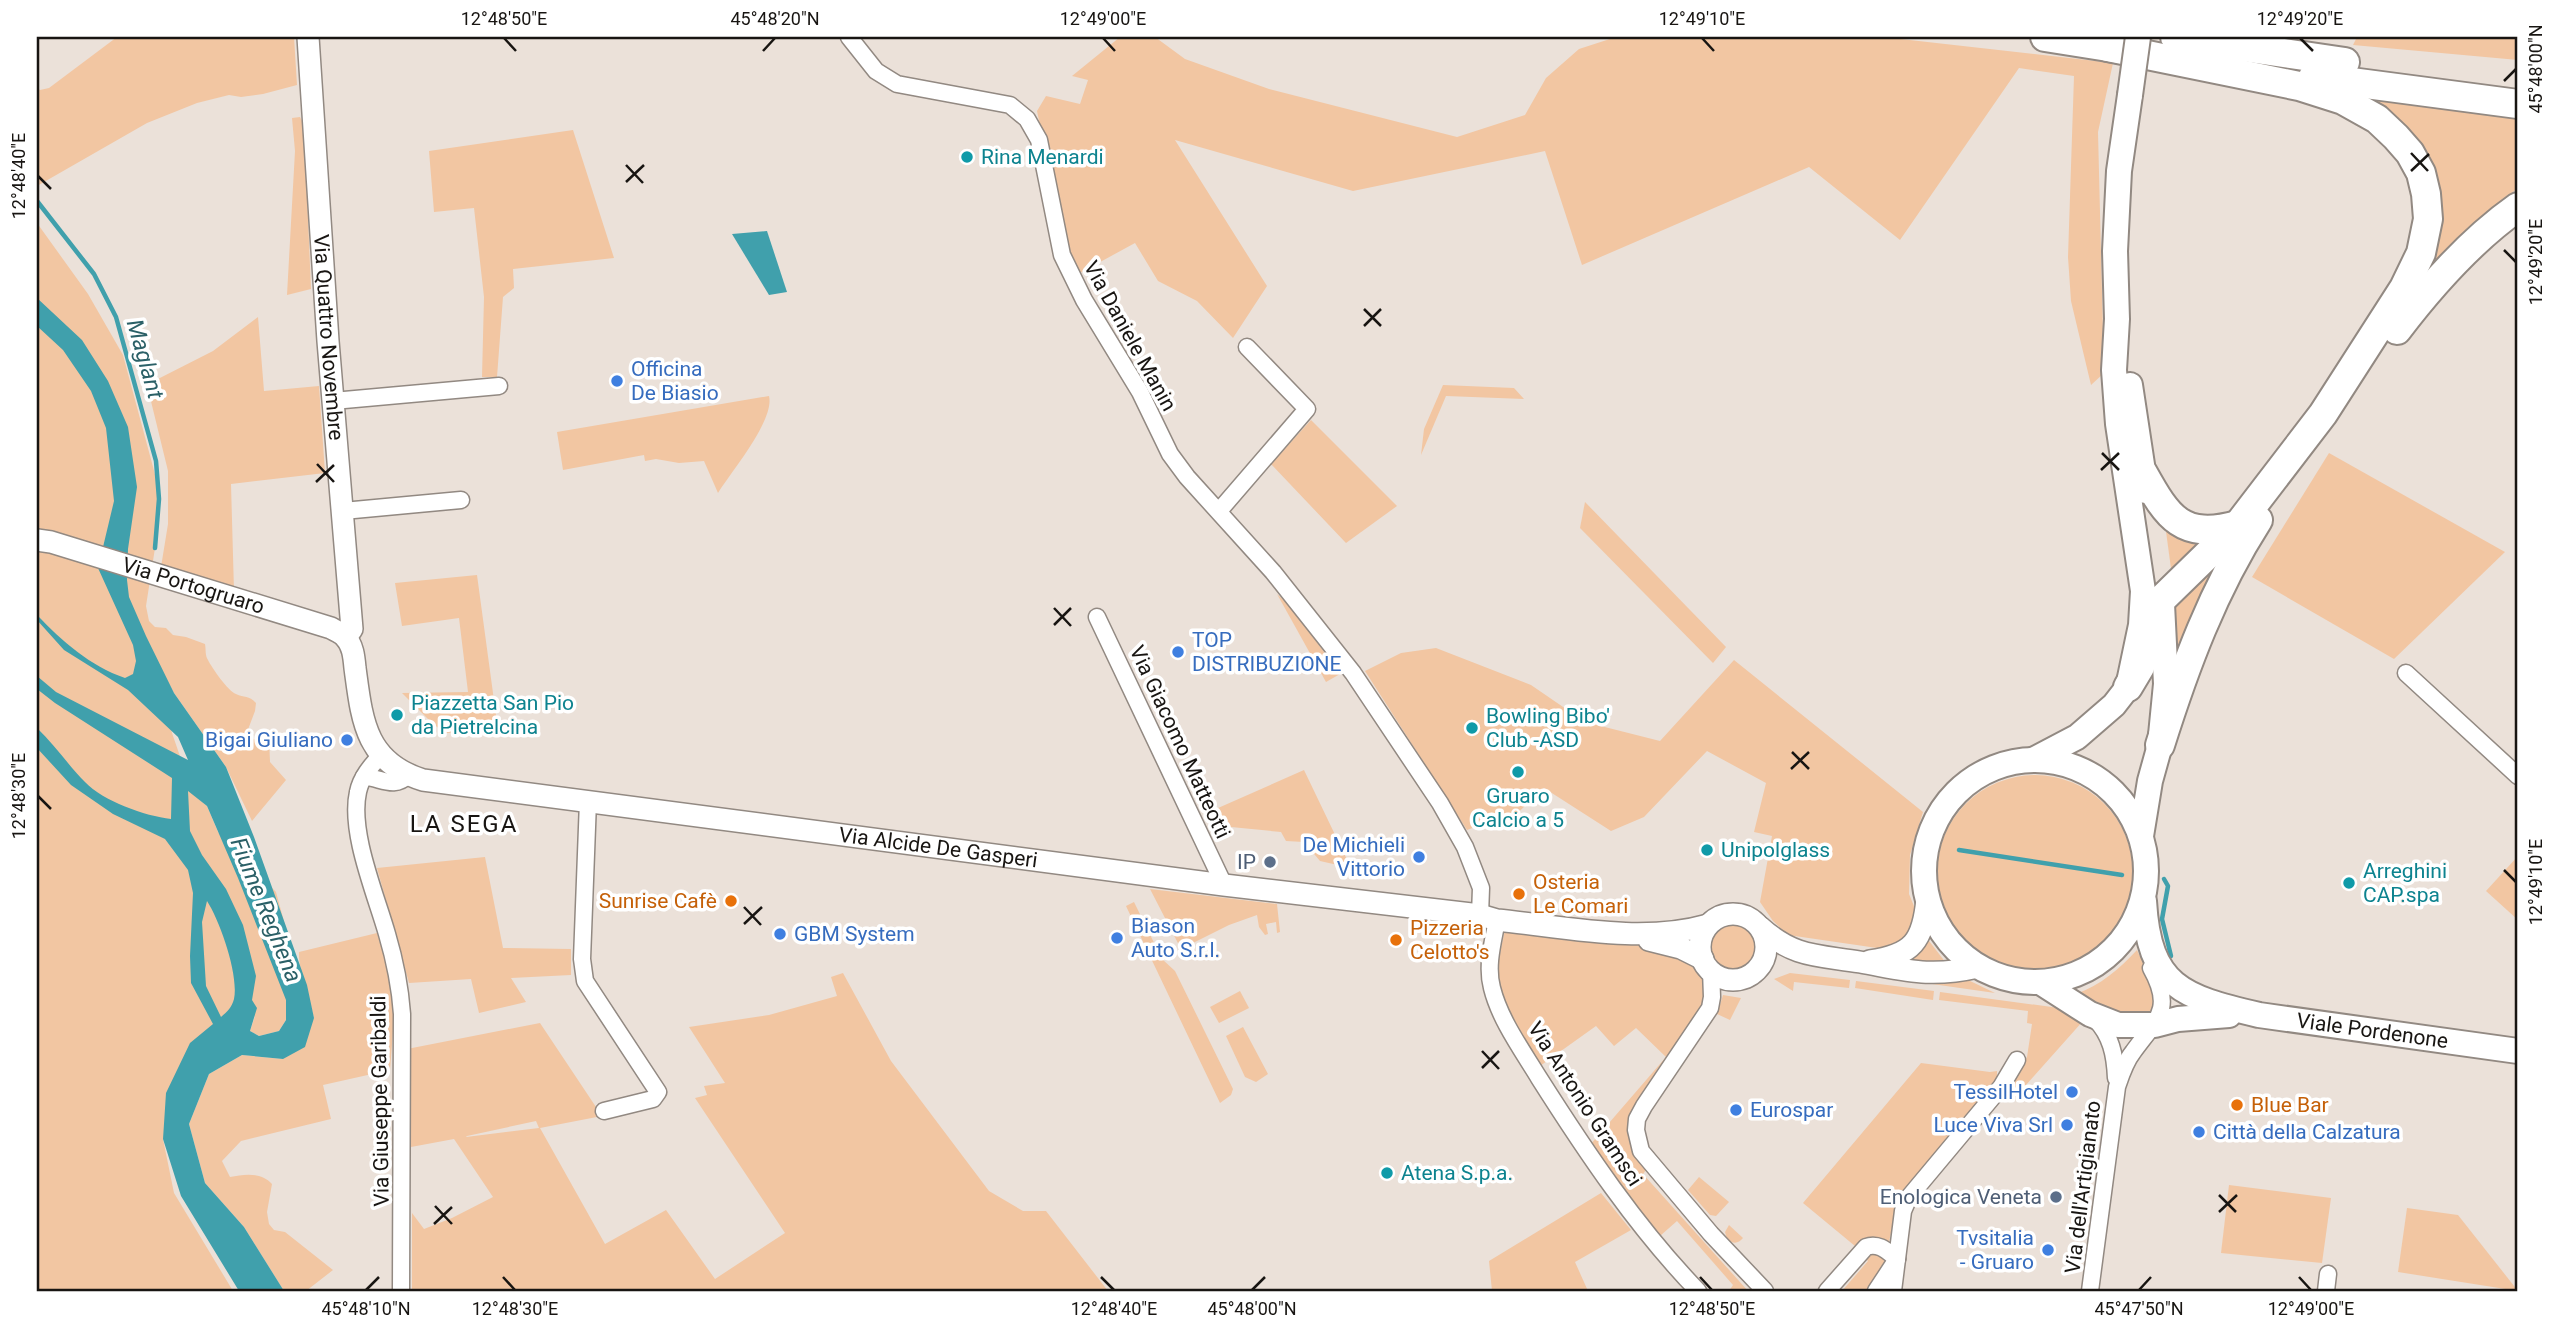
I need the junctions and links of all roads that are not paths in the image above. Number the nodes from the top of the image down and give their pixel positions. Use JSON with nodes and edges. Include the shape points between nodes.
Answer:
{"nodes":[{"id":1,"x":308,"y":37,"type":"edge"},
{"id":2,"x":849,"y":37,"type":"edge"},
{"id":3,"x":2045,"y":37,"type":"edge"},
{"id":4,"x":2138,"y":37,"type":"edge"},
{"id":5,"x":2175,"y":37,"type":"edge"},
{"id":6,"x":2108,"y":47,"type":"junction"},
{"id":7,"x":2518,"y":84,"type":"edge"},
{"id":8,"x":2518,"y":104,"type":"edge"},
{"id":9,"x":2518,"y":207,"type":"edge"},
{"id":10,"x":2117,"y":320,"type":"junction"},
{"id":11,"x":1247,"y":347,"type":"dead end"},
{"id":12,"x":499,"y":386,"type":"dead end"},
{"id":13,"x":333,"y":401,"type":"junction"},
{"id":14,"x":2143,"y":473,"type":"junction"},
{"id":15,"x":461,"y":500,"type":"dead end"},
{"id":16,"x":343,"y":512,"type":"junction"},
{"id":17,"x":1219,"y":512,"type":"junction"},
{"id":18,"x":2238,"y":525,"type":"junction"},
{"id":19,"x":37,"y":540,"type":"edge"},
{"id":20,"x":2161,"y":600,"type":"junction"},
{"id":21,"x":1097,"y":617,"type":"dead end"},
{"id":22,"x":346,"y":637,"type":"junction"},
{"id":23,"x":2406,"y":673,"type":"dead end"},
{"id":24,"x":2128,"y":687,"type":"junction"},
{"id":25,"x":2160,"y":745,"type":"junction"},
{"id":26,"x":381,"y":755,"type":"junction"},
{"id":27,"x":2033,"y":760,"type":"junction"},
{"id":28,"x":408,"y":775,"type":"junction"},
{"id":29,"x":2518,"y":776,"type":"edge"},
{"id":30,"x":364,"y":777,"type":"junction"},
{"id":31,"x":588,"y":801,"type":"junction"},
{"id":32,"x":2141,"y":836,"type":"junction"},
{"id":33,"x":1224,"y":885,"type":"junction"},
{"id":34,"x":1927,"y":899,"type":"junction"},
{"id":35,"x":2140,"y":907,"type":"junction"},
{"id":36,"x":1489,"y":917,"type":"junction"},
{"id":37,"x":1708,"y":925,"type":"junction"},
{"id":38,"x":1760,"y":927,"type":"junction"},
{"id":39,"x":1630,"y":933,"type":"junction"},
{"id":40,"x":1806,"y":955,"type":"junction"},
{"id":41,"x":1861,"y":962,"type":"junction"},
{"id":42,"x":1707,"y":964,"type":"junction"},
{"id":43,"x":1761,"y":964,"type":"junction"},
{"id":44,"x":1978,"y":967,"type":"junction"},
{"id":45,"x":2040,"y":982,"type":"junction"},
{"id":46,"x":2090,"y":1014,"type":"junction"},
{"id":47,"x":2259,"y":1015,"type":"junction"},
{"id":48,"x":2155,"y":1026,"type":"junction"},
{"id":49,"x":2485,"y":1046,"type":"junction"},
{"id":50,"x":2518,"y":1051,"type":"edge"},
{"id":51,"x":2017,"y":1060,"type":"dead end"},
{"id":52,"x":2518,"y":1062,"type":"edge"},
{"id":53,"x":2117,"y":1087,"type":"junction"},
{"id":54,"x":604,"y":1111,"type":"dead end"},
{"id":55,"x":1897,"y":1259,"type":"junction"},
{"id":56,"x":2328,"y":1274,"type":"dead end"},
{"id":57,"x":401,"y":1291,"type":"edge"},
{"id":58,"x":1698,"y":1291,"type":"edge"},
{"id":59,"x":1765,"y":1291,"type":"edge"},
{"id":60,"x":1827,"y":1291,"type":"edge"},
{"id":61,"x":1875,"y":1291,"type":"edge"},
{"id":62,"x":1893,"y":1291,"type":"edge"},
{"id":63,"x":2090,"y":1291,"type":"edge"},
{"id":64,"x":2326,"y":1291,"type":"edge"}],
"edges":[{"from":1,"to":13,"type":"main road","name":"Via Quattro Novembre"},
{"from":2,"to":17,"type":"street","name":"Via Daniele Manin","via":[[876,71],[897,85],[1010,105],[1027,119],[1039,140],[1062,255],[1073,278],[1140,392],[1170,454]]},
{"from":3,"to":6,"type":"highway"},
{"from":4,"to":10,"type":"main road","bridge":true,"via":[[2119,172]]},
{"from":5,"to":7,"type":"highway"},
{"from":6,"to":8,"type":"highway"},
{"from":6,"to":18,"type":"highway","via":[[2298,86],[2343,100],[2377,119],[2421,173],[2428,219],[2421,253],[2404,288],[2323,414]]},
{"from":9,"to":25,"type":"highway","via":[[2420,299],[2265,508],[2213,600]]},
{"from":10,"to":14,"type":"main road"},
{"from":10,"to":24,"type":"main road","via":[[2118,424],[2143,591]]},
{"from":11,"to":17,"type":"street","via":[[1307,409]]},
{"from":12,"to":13,"type":"street"},
{"from":13,"to":16,"type":"main road","name":"Via Quattro Novembre"},
{"from":14,"to":18,"type":"highway","via":[[2162,508],[2179,522],[2218,531]]},
{"from":14,"to":20,"type":"main road"},
{"from":15,"to":16,"type":"street"},
{"from":16,"to":22,"type":"main road","name":"Via Quattro Novembre","via":[[352,629]]},
{"from":17,"to":36,"type":"street","name":"Via Daniele Manin","via":[[1353,673],[1440,803],[1479,878]]},
{"from":18,"to":20,"type":"highway"},
{"from":19,"to":22,"type":"main road","name":"Via Portogruaro","via":[[331,628]]},
{"from":20,"to":24,"type":"highway","via":[[2140,667]]},
{"from":20,"to":25,"type":"main road","via":[[2166,684]]},
{"from":21,"to":33,"type":"street","name":"Via Giacomo Matteotti"},
{"from":22,"to":26,"type":"main road","name":"Via Alcide De Gasperi","via":[[362,714]]},
{"from":23,"to":29,"type":"street"},
{"from":24,"to":27,"type":"main road","via":[[2098,721]]},
{"from":25,"to":32,"type":"main road"},
{"from":26,"to":28,"type":"main road","name":"Via Alcide De Gasperi"},
{"from":26,"to":30,"type":"street","name":"Via Giuseppe Garibaldi"},
{"from":27,"to":32,"type":"main road","via":[[2064,765],[2094,777],[2125,806]]},
{"from":27,"to":34,"type":"main road","via":[[1978,776],[1939,816],[1928,842]]},
{"from":28,"to":30,"type":"street","via":[[392,783]]},
{"from":28,"to":31,"type":"main road","name":"Via Alcide De Gasperi"},
{"from":30,"to":57,"type":"street","name":"Via Giuseppe Garibaldi","via":[[357,793],[358,821],[399,977],[402,1014]]},
{"from":31,"to":33,"type":"main road","name":"Via Alcide De Gasperi"},
{"from":31,"to":54,"type":"street","via":[[585,981],[657,1092],[653,1099]]},
{"from":32,"to":35,"type":"main road","via":[[2146,866]]},
{"from":33,"to":36,"type":"main road","name":"Via Alcide De Gasperi"},
{"from":34,"to":41,"type":"main road","via":[[1923,928],[1905,951],[1894,958]]},
{"from":34,"to":44,"type":"main road","via":[[1946,938]]},
{"from":35,"to":45,"type":"main road","via":[[2120,943],[2097,964],[2070,977]]},
{"from":35,"to":47,"type":"main road","name":"Viale Pordenone","via":[[2155,959],[2173,984],[2190,995]]},
{"from":35,"to":48,"type":"street","via":[[2145,953],[2164,997]]},
{"from":36,"to":39,"type":"main road","name":"Via Alcide De Gasperi"},
{"from":36,"to":58,"type":"street","name":"Via Antonio Gramsci","via":[[1492,989],[1526,1058],[1633,1213]]},
{"from":37,"to":38,"type":"main road","via":[[1731,914],[1747,917]]},
{"from":37,"to":39,"type":"main road","name":"Via Alcide De Gasperi","via":[[1688,931]]},
{"from":37,"to":42,"type":"main road","via":[[1700,945]]},
{"from":38,"to":40,"type":"main road","via":[[1781,944]]},
{"from":38,"to":43,"type":"main road","via":[[1766,942]]},
{"from":39,"to":42,"type":"main road","name":"Via Alcide De Gasperi","via":[[1681,948]]},
{"from":40,"to":41,"type":"main road"},
{"from":40,"to":43,"type":"main road"},
{"from":41,"to":44,"type":"main road","via":[[1915,973]]},
{"from":42,"to":43,"type":"main road","via":[[1727,979],[1752,974]]},
{"from":42,"to":59,"type":"street","via":[[1710,1008],[1644,1106],[1637,1119],[1637,1142],[1711,1234]]},
{"from":44,"to":45,"type":"main road","via":[[2008,979]]},
{"from":45,"to":46,"type":"main road","name":"Viale Pordenone"},
{"from":46,"to":48,"type":"main road","name":"Viale Pordenone","via":[[2118,1026]]},
{"from":46,"to":53,"type":"street","via":[[2112,1045]]},
{"from":47,"to":48,"type":"main road","name":"Viale Pordenone","via":[[2178,1018]]},
{"from":47,"to":49,"type":"main road","name":"Viale Pordenone"},
{"from":48,"to":53,"type":"street","via":[[2124,1065]]},
{"from":49,"to":50,"type":"main road","name":"Viale Pordenone"},
{"from":49,"to":52,"type":"street","name":"Viale Pordenone"},
{"from":51,"to":55,"type":"street","via":[[2001,1087],[1909,1197]]},
{"from":53,"to":63,"type":"street","name":"Via dell'Artigianato"},
{"from":55,"to":60,"type":"street","via":[[1881,1247],[1866,1247]]},
{"from":55,"to":61,"type":"street"},
{"from":55,"to":62,"type":"street"},
{"from":56,"to":64,"type":"street"}]}
